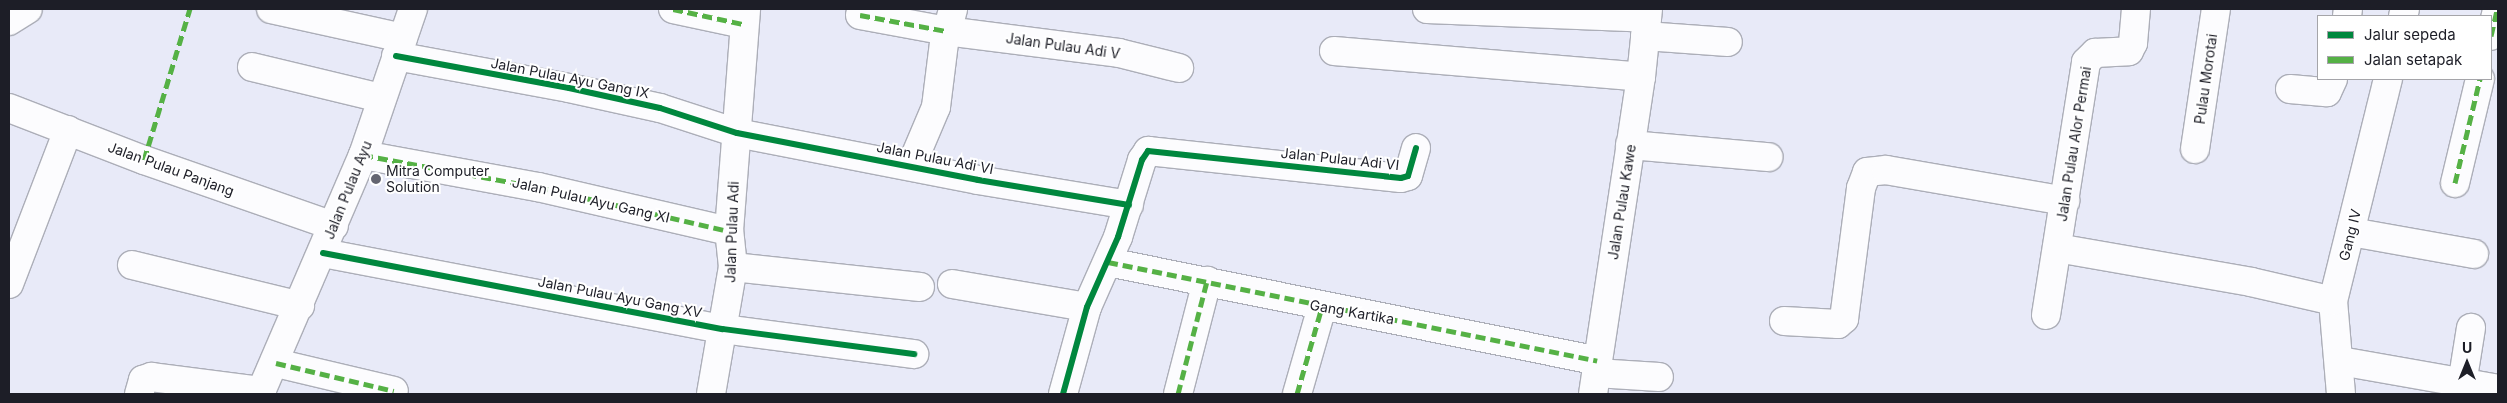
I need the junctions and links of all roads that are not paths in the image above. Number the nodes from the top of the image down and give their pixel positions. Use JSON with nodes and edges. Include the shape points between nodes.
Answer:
{"nodes":[{"id":1,"x":28,"y":9,"type":"edge"},
{"id":2,"x":271,"y":9,"type":"edge"},
{"id":3,"x":413,"y":9,"type":"edge"},
{"id":4,"x":673,"y":9,"type":"edge"},
{"id":5,"x":1427,"y":9,"type":"edge"},
{"id":6,"x":2136,"y":9,"type":"edge"},
{"id":7,"x":2216,"y":9,"type":"edge"},
{"id":8,"x":2497,"y":9,"type":"edge"},
{"id":9,"x":860,"y":15,"type":"dead end"},
{"id":10,"x":744,"y":16,"type":"edge"},
{"id":11,"x":950,"y":20,"type":"edge"},
{"id":12,"x":9,"y":21,"type":"edge"},
{"id":13,"x":1647,"y":21,"type":"edge"},
{"id":14,"x":2492,"y":32,"type":"edge"},
{"id":15,"x":1728,"y":42,"type":"dead end"},
{"id":16,"x":399,"y":47,"type":"junction"},
{"id":17,"x":1334,"y":52,"type":"dead end"},
{"id":18,"x":252,"y":67,"type":"dead end"},
{"id":19,"x":1179,"y":68,"type":"dead end"},
{"id":20,"x":1641,"y":77,"type":"junction"},
{"id":21,"x":2333,"y":80,"type":"edge"},
{"id":22,"x":2388,"y":80,"type":"edge"},
{"id":23,"x":2480,"y":80,"type":"edge"},
{"id":24,"x":2290,"y":89,"type":"dead end"},
{"id":25,"x":381,"y":98,"type":"junction"},
{"id":26,"x":9,"y":108,"type":"edge"},
{"id":27,"x":68,"y":130,"type":"junction"},
{"id":28,"x":737,"y":133,"type":"junction"},
{"id":29,"x":1630,"y":145,"type":"junction"},
{"id":30,"x":1416,"y":148,"type":"dead end"},
{"id":31,"x":2196,"y":149,"type":"dead end"},
{"id":32,"x":363,"y":155,"type":"junction"},
{"id":33,"x":1768,"y":157,"type":"dead end"},
{"id":34,"x":911,"y":166,"type":"junction"},
{"id":35,"x":2455,"y":183,"type":"dead end"},
{"id":36,"x":2065,"y":201,"type":"junction"},
{"id":37,"x":1129,"y":205,"type":"junction"},
{"id":38,"x":334,"y":226,"type":"junction"},
{"id":39,"x":729,"y":231,"type":"junction"},
{"id":40,"x":2351,"y":232,"type":"junction"},
{"id":41,"x":2057,"y":248,"type":"junction"},
{"id":42,"x":323,"y":253,"type":"junction"},
{"id":43,"x":2474,"y":254,"type":"dead end"},
{"id":44,"x":1108,"y":262,"type":"junction"},
{"id":45,"x":132,"y":265,"type":"dead end"},
{"id":46,"x":732,"y":267,"type":"junction"},
{"id":47,"x":1206,"y":280,"type":"junction"},
{"id":48,"x":9,"y":284,"type":"edge"},
{"id":49,"x":952,"y":284,"type":"dead end"},
{"id":50,"x":920,"y":287,"type":"dead end"},
{"id":51,"x":2333,"y":301,"type":"junction"},
{"id":52,"x":300,"y":306,"type":"junction"},
{"id":53,"x":1087,"y":307,"type":"junction"},
{"id":54,"x":1322,"y":307,"type":"junction"},
{"id":55,"x":2046,"y":315,"type":"dead end"},
{"id":56,"x":1784,"y":321,"type":"dead end"},
{"id":57,"x":2471,"y":328,"type":"dead end"},
{"id":58,"x":723,"y":329,"type":"junction"},
{"id":59,"x":914,"y":354,"type":"dead end"},
{"id":60,"x":2340,"y":361,"type":"junction"},
{"id":61,"x":276,"y":363,"type":"junction"},
{"id":62,"x":1596,"y":376,"type":"edge"},
{"id":63,"x":1659,"y":377,"type":"dead end"},
{"id":64,"x":2462,"y":384,"type":"junction"},
{"id":65,"x":2498,"y":389,"type":"edge"},
{"id":66,"x":394,"y":391,"type":"dead end"},
{"id":67,"x":261,"y":393,"type":"edge"},
{"id":68,"x":139,"y":394,"type":"edge"},
{"id":69,"x":711,"y":394,"type":"edge"},
{"id":70,"x":1062,"y":394,"type":"edge"},
{"id":71,"x":1178,"y":394,"type":"edge"},
{"id":72,"x":1297,"y":394,"type":"edge"},
{"id":73,"x":2341,"y":394,"type":"edge"}],
"edges":[{"from":1,"to":12,"type":"street"},
{"from":2,"to":16,"type":"street","name":"Jalan Pulau Ayu Gang IX"},
{"from":3,"to":16,"type":"street","name":"Jalan Pulau Ayu"},
{"from":4,"to":10,"type":"street"},
{"from":5,"to":13,"type":"street"},
{"from":6,"to":36,"type":"street","name":"Jalan Pulau Alor Permai","via":[[2133,43],[2129,51],[2095,53],[2086,62]]},
{"from":7,"to":31,"type":"street","name":"Pulau Morotai"},
{"from":8,"to":14,"type":"street"},
{"from":9,"to":11,"type":"street","name":"Jalan Pulau Adi V"},
{"from":10,"to":28,"type":"street","name":"Jalan Pulau Adi"},
{"from":11,"to":19,"type":"street","name":"Jalan Pulau Adi V","via":[[1120,53]]},
{"from":11,"to":34,"type":"street","via":[[936,107]]},
{"from":13,"to":15,"type":"street"},
{"from":13,"to":20,"type":"street","name":"Jalan Pulau Kawe"},
{"from":16,"to":25,"type":"street","name":"Jalan Pulau Ayu"},
{"from":16,"to":28,"type":"street","name":"Jalan Pulau Ayu Gang IX","via":[[660,108]]},
{"from":17,"to":20,"type":"street"},
{"from":18,"to":25,"type":"street"},
{"from":20,"to":29,"type":"street","name":"Jalan Pulau Kawe"},
{"from":21,"to":24,"type":"street","via":[[2327,92]]},
{"from":22,"to":40,"type":"street","name":"Gang IV"},
{"from":23,"to":35,"type":"street"},
{"from":25,"to":32,"type":"street","name":"Jalan Pulau Ayu"},
{"from":26,"to":27,"type":"street","name":"Jalan Pulau Panjang"},
{"from":27,"to":38,"type":"street","name":"Jalan Pulau Panjang"},
{"from":27,"to":48,"type":"street"},
{"from":28,"to":34,"type":"street","name":"Jalan Pulau Adi VI"},
{"from":28,"to":39,"type":"street","name":"Jalan Pulau Adi"},
{"from":29,"to":33,"type":"street"},
{"from":29,"to":62,"type":"street","name":"Jalan Pulau Kawe"},
{"from":30,"to":37,"type":"street","name":"Jalan Pulau Adi VI","via":[[1408,176],[1401,178],[1151,151],[1142,160]]},
{"from":32,"to":38,"type":"street","name":"Jalan Pulau Ayu"},
{"from":32,"to":39,"type":"street","name":"Jalan Pulau Ayu Gang XI","via":[[538,187]]},
{"from":34,"to":37,"type":"street","name":"Jalan Pulau Adi VI"},
{"from":36,"to":41,"type":"street","name":"Jalan Pulau Alor Permai"},
{"from":36,"to":56,"type":"street","via":[[1886,170],[1867,172],[1860,188],[1844,319],[1838,324]]},
{"from":37,"to":44,"type":"street","name":"Jalan Pulau Adi VI"},
{"from":38,"to":42,"type":"street","name":"Jalan Pulau Ayu"},
{"from":39,"to":46,"type":"street","name":"Jalan Pulau Adi"},
{"from":40,"to":43,"type":"street"},
{"from":40,"to":51,"type":"street","name":"Gang IV"},
{"from":41,"to":51,"type":"street","via":[[2251,282]]},
{"from":41,"to":55,"type":"street","name":"Jalan Pulau Alor Permai"},
{"from":42,"to":52,"type":"street","name":"Jalan Pulau Ayu"},
{"from":42,"to":58,"type":"street","name":"Jalan Pulau Ayu Gang XV"},
{"from":44,"to":47,"type":"street","name":"Gang Kartika"},
{"from":44,"to":53,"type":"street","name":"Jalan Pulau Adi VI"},
{"from":45,"to":52,"type":"street"},
{"from":46,"to":50,"type":"street"},
{"from":46,"to":58,"type":"street","name":"Jalan Pulau Adi"},
{"from":47,"to":54,"type":"street","name":"Gang Kartika"},
{"from":47,"to":71,"type":"street"},
{"from":49,"to":53,"type":"street"},
{"from":51,"to":60,"type":"street","name":"Gang IV"},
{"from":52,"to":61,"type":"street","name":"Jalan Pulau Ayu"},
{"from":53,"to":70,"type":"street","name":"Jalan Pulau Adi VI"},
{"from":54,"to":62,"type":"street","name":"Gang Kartika"},
{"from":54,"to":72,"type":"street"},
{"from":57,"to":64,"type":"street"},
{"from":58,"to":59,"type":"street","name":"Jalan Pulau Ayu Gang XV"},
{"from":58,"to":69,"type":"street","name":"Jalan Pulau Adi"},
{"from":60,"to":64,"type":"street"},
{"from":60,"to":73,"type":"street","name":"Gang IV"},
{"from":61,"to":66,"type":"street"},
{"from":61,"to":67,"type":"street","name":"Jalan Pulau Ayu"},
{"from":62,"to":63,"type":"street","name":"Gang Kartika"},
{"from":64,"to":65,"type":"street"},
{"from":67,"to":68,"type":"street","via":[[151,377],[143,380]]}]}
